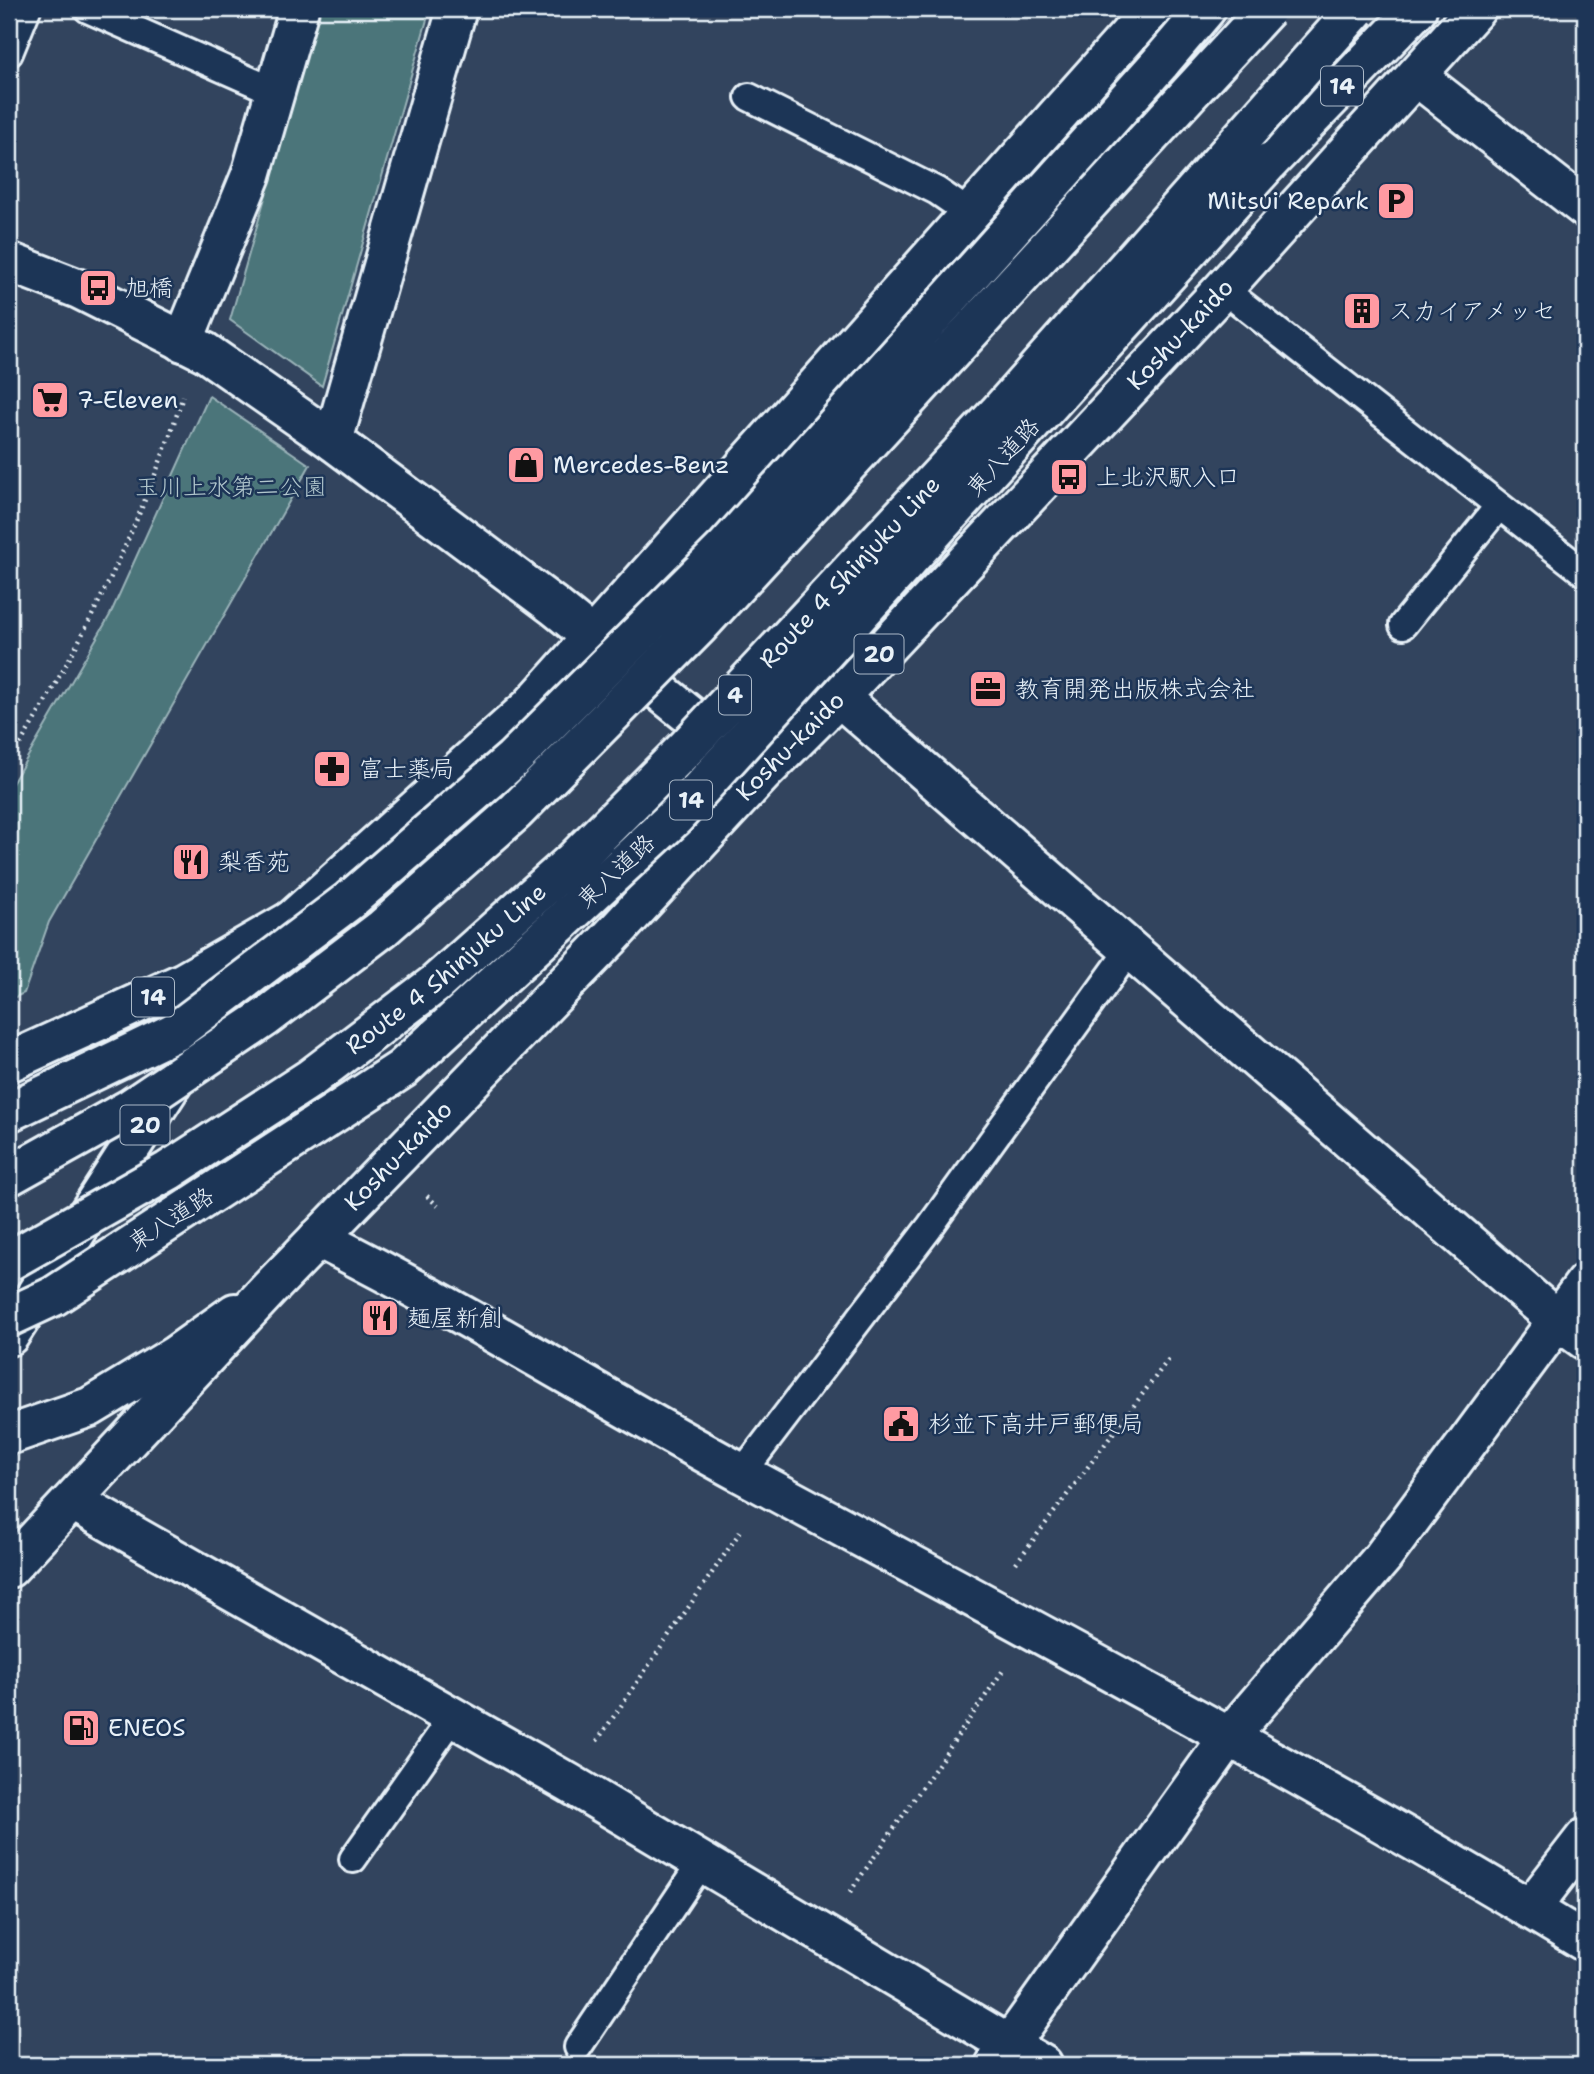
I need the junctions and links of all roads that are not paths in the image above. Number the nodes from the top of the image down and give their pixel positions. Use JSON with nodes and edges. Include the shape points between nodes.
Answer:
{"nodes":[{"id":1,"x":27,"y":9,"type":"edge"},
{"id":2,"x":88,"y":9,"type":"edge"},
{"id":3,"x":299,"y":9,"type":"edge"},
{"id":4,"x":457,"y":9,"type":"edge"},
{"id":5,"x":1151,"y":9,"type":"edge"},
{"id":6,"x":1206,"y":9,"type":"edge"},
{"id":7,"x":1266,"y":9,"type":"edge"},
{"id":8,"x":1356,"y":9,"type":"edge"},
{"id":9,"x":1417,"y":9,"type":"edge"},
{"id":10,"x":1476,"y":9,"type":"edge"},
{"id":11,"x":9,"y":54,"type":"edge"},
{"id":12,"x":1416,"y":76,"type":"junction"},
{"id":13,"x":276,"y":92,"type":"junction"},
{"id":14,"x":749,"y":97,"type":"dead end"},
{"id":15,"x":1585,"y":208,"type":"edge"},
{"id":16,"x":969,"y":213,"type":"junction"},
{"id":17,"x":9,"y":262,"type":"edge"},
{"id":18,"x":1223,"y":289,"type":"junction"},
{"id":19,"x":194,"y":347,"type":"junction"},
{"id":20,"x":333,"y":441,"type":"junction"},
{"id":21,"x":1498,"y":507,"type":"junction"},
{"id":22,"x":1585,"y":573,"type":"edge"},
{"id":23,"x":1403,"y":625,"type":"dead end"},
{"id":24,"x":591,"y":635,"type":"junction"},
{"id":25,"x":839,"y":697,"type":"junction"},
{"id":26,"x":762,"y":774,"type":"junction"},
{"id":27,"x":292,"y":920,"type":"junction"},
{"id":28,"x":1130,"y":949,"type":"junction"},
{"id":29,"x":9,"y":1062,"type":"edge"},
{"id":30,"x":9,"y":1112,"type":"edge"},
{"id":31,"x":9,"y":1176,"type":"edge"},
{"id":32,"x":318,"y":1238,"type":"junction"},
{"id":33,"x":9,"y":1261,"type":"edge"},
{"id":34,"x":1585,"y":1283,"type":"edge"},
{"id":35,"x":271,"y":1288,"type":"junction"},
{"id":36,"x":9,"y":1317,"type":"edge"},
{"id":37,"x":1571,"y":1330,"type":"edge"},
{"id":38,"x":9,"y":1336,"type":"edge"},
{"id":39,"x":9,"y":1435,"type":"edge"},
{"id":40,"x":756,"y":1481,"type":"junction"},
{"id":41,"x":73,"y":1501,"type":"junction"},
{"id":42,"x":9,"y":1569,"type":"edge"},
{"id":43,"x":453,"y":1717,"type":"junction"},
{"id":44,"x":1228,"y":1738,"type":"junction"},
{"id":45,"x":1585,"y":1838,"type":"edge"},
{"id":46,"x":353,"y":1859,"type":"dead end"},
{"id":47,"x":702,"y":1862,"type":"junction"},
{"id":48,"x":1530,"y":1909,"type":"junction"},
{"id":49,"x":1585,"y":1942,"type":"edge"},
{"id":50,"x":578,"y":2047,"type":"dead end"},
{"id":51,"x":1003,"y":2055,"type":"edge"},
{"id":52,"x":1043,"y":2065,"type":"edge"}],
"edges":[{"from":1,"to":11,"type":"lane"},
{"from":2,"to":13,"type":"lane"},
{"from":3,"to":13,"type":"main road"},
{"from":4,"to":20,"type":"main road"},
{"from":5,"to":16,"type":"main road","number":"20"},
{"from":6,"to":30,"type":"main road","number":"14","bridge":true,"via":[[727,546],[513,760],[350,900],[175,1032]]},
{"from":7,"to":31,"type":"main road","bridge":true,"via":[[698,627],[515,812],[383,928],[266,1017],[131,1108]]},
{"from":8,"to":33,"type":"main road","name":"Route 4 Shinjuku Line","number":"4","bridge":true,"via":[[998,413],[687,747],[573,861],[435,984],[311,1078],[168,1171]]},
{"from":9,"to":36,"type":"main road","name":"東八道路","number":"14","bridge":true,"via":[[1268,163],[676,817],[412,1059],[54,1296]]},
{"from":10,"to":12,"type":"main road","name":"Koshu-kaido","number":"20"},
{"from":12,"to":15,"type":"main road"},
{"from":12,"to":18,"type":"main road","name":"Koshu-kaido","number":"20"},
{"from":13,"to":19,"type":"main road"},
{"from":14,"to":16,"type":"lane","via":[[937,191]]},
{"from":16,"to":24,"type":"main road","number":"20"},
{"from":17,"to":19,"type":"main road","via":[[79,289]]},
{"from":18,"to":21,"type":"lane"},
{"from":18,"to":25,"type":"main road","name":"Koshu-kaido","number":"20"},
{"from":19,"to":20,"type":"main road"},
{"from":20,"to":24,"type":"main road"},
{"from":21,"to":22,"type":"lane"},
{"from":21,"to":23,"type":"lane"},
{"from":24,"to":26,"type":"main road"},
{"from":24,"to":27,"type":"main road","number":"20","via":[[530,707]]},
{"from":25,"to":26,"type":"main road","name":"Koshu-kaido","number":"20"},
{"from":25,"to":28,"type":"main road"},
{"from":26,"to":32,"type":"main road","name":"Koshu-kaido","number":"20","via":[[609,939]]},
{"from":27,"to":29,"type":"main road","number":"14","via":[[184,982]]},
{"from":27,"to":38,"type":"main road","number":"20","via":[[188,1059]]},
{"from":28,"to":37,"type":"main road"},
{"from":28,"to":40,"type":"lane","via":[[929,1228]]},
{"from":32,"to":35,"type":"main road","name":"Koshu-kaido","number":"20"},
{"from":32,"to":40,"type":"main road","via":[[383,1270]]},
{"from":34,"to":37,"type":"main road"},
{"from":35,"to":39,"type":"main road","via":[[176,1355],[90,1407]]},
{"from":35,"to":41,"type":"main road","name":"Koshu-kaido","number":"20"},
{"from":37,"to":44,"type":"main road"},
{"from":40,"to":44,"type":"main road"},
{"from":41,"to":42,"type":"main road","name":"Koshu-kaido","number":"20"},
{"from":41,"to":43,"type":"main road"},
{"from":43,"to":46,"type":"lane"},
{"from":43,"to":47,"type":"main road"},
{"from":44,"to":48,"type":"main road"},
{"from":44,"to":51,"type":"main road"},
{"from":45,"to":48,"type":"main road"},
{"from":47,"to":50,"type":"lane"},
{"from":47,"to":51,"type":"main road","via":[[821,1933]]},
{"from":48,"to":49,"type":"main road"},
{"from":51,"to":52,"type":"main road"}]}
